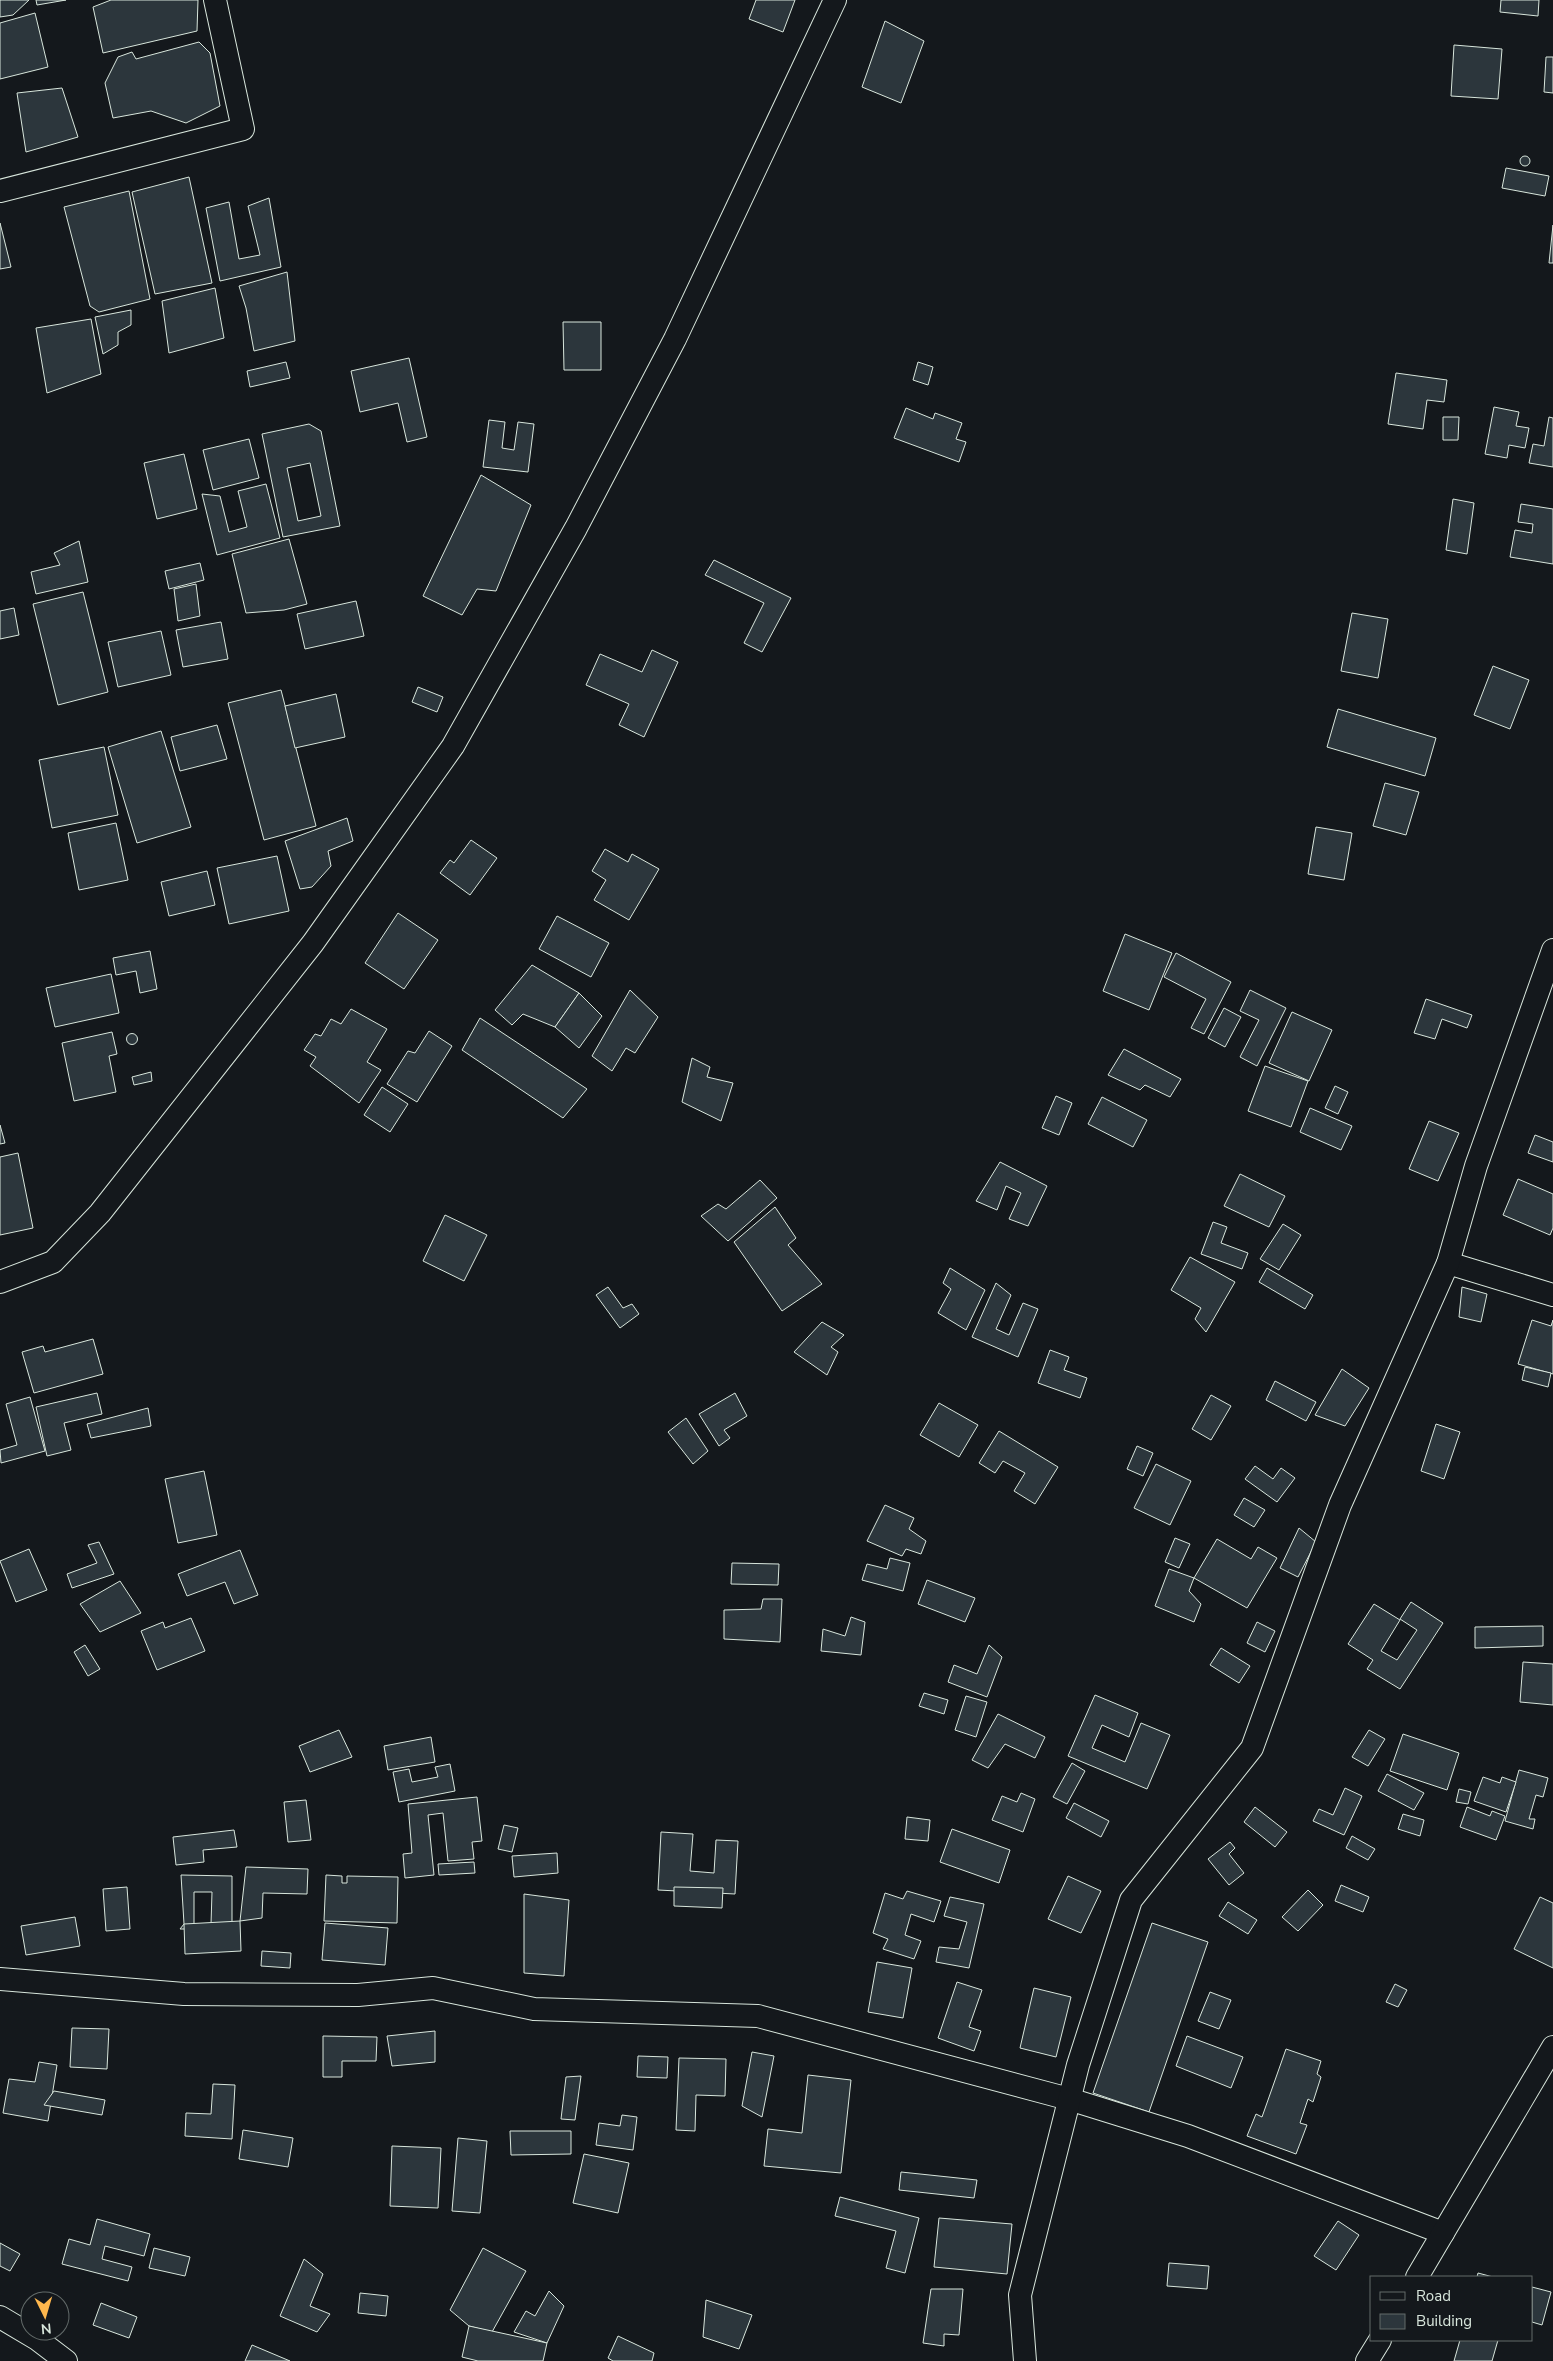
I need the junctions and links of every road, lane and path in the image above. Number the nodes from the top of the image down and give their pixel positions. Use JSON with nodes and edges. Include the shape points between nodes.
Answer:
{"nodes":[{"id":1,"x":215,"y":0,"type":"edge"},
{"id":2,"x":835,"y":0,"type":"edge"},
{"id":3,"x":0,"y":191,"type":"edge"},
{"id":4,"x":1553,"y":950,"type":"edge"},
{"id":5,"x":1448,"y":1263,"type":"junction"},
{"id":6,"x":0,"y":1282,"type":"edge"},
{"id":7,"x":1553,"y":1296,"type":"edge"},
{"id":8,"x":0,"y":1979,"type":"edge"},
{"id":9,"x":1553,"y":2047,"type":"edge"},
{"id":10,"x":1069,"y":2099,"type":"junction"},
{"id":11,"x":1443,"y":2233,"type":"junction"},
{"id":12,"x":1417,"y":2276,"type":"edge"},
{"id":13,"x":0,"y":2317,"type":"edge"},
{"id":14,"x":1379,"y":2341,"type":"edge"},
{"id":15,"x":66,"y":2361,"type":"edge"},
{"id":16,"x":1025,"y":2361,"type":"edge"},
{"id":17,"x":1367,"y":2361,"type":"edge"}],
"edges":[{"from":1,"to":3,"type":"street","via":[[243,129]]},
{"from":2,"to":6,"type":"street","via":[[675,339],[576,528],[453,746],[313,943],[100,1213],[53,1262]]},
{"from":4,"to":5,"type":"street","via":[[1476,1166]]},
{"from":5,"to":7,"type":"street"},
{"from":5,"to":10,"type":"street","via":[[1340,1505],[1252,1748],[1131,1900]]},
{"from":8,"to":10,"type":"street","via":[[184,1994],[358,1995],[433,1988],[534,2008],[758,2016]]},
{"from":9,"to":11,"type":"street"},
{"from":10,"to":11,"type":"street","via":[[1188,2136]]},
{"from":10,"to":16,"type":"street","via":[[1020,2296]]},
{"from":11,"to":12,"type":"street"},
{"from":13,"to":15,"type":"street"},
{"from":14,"to":17,"type":"street"}]}
